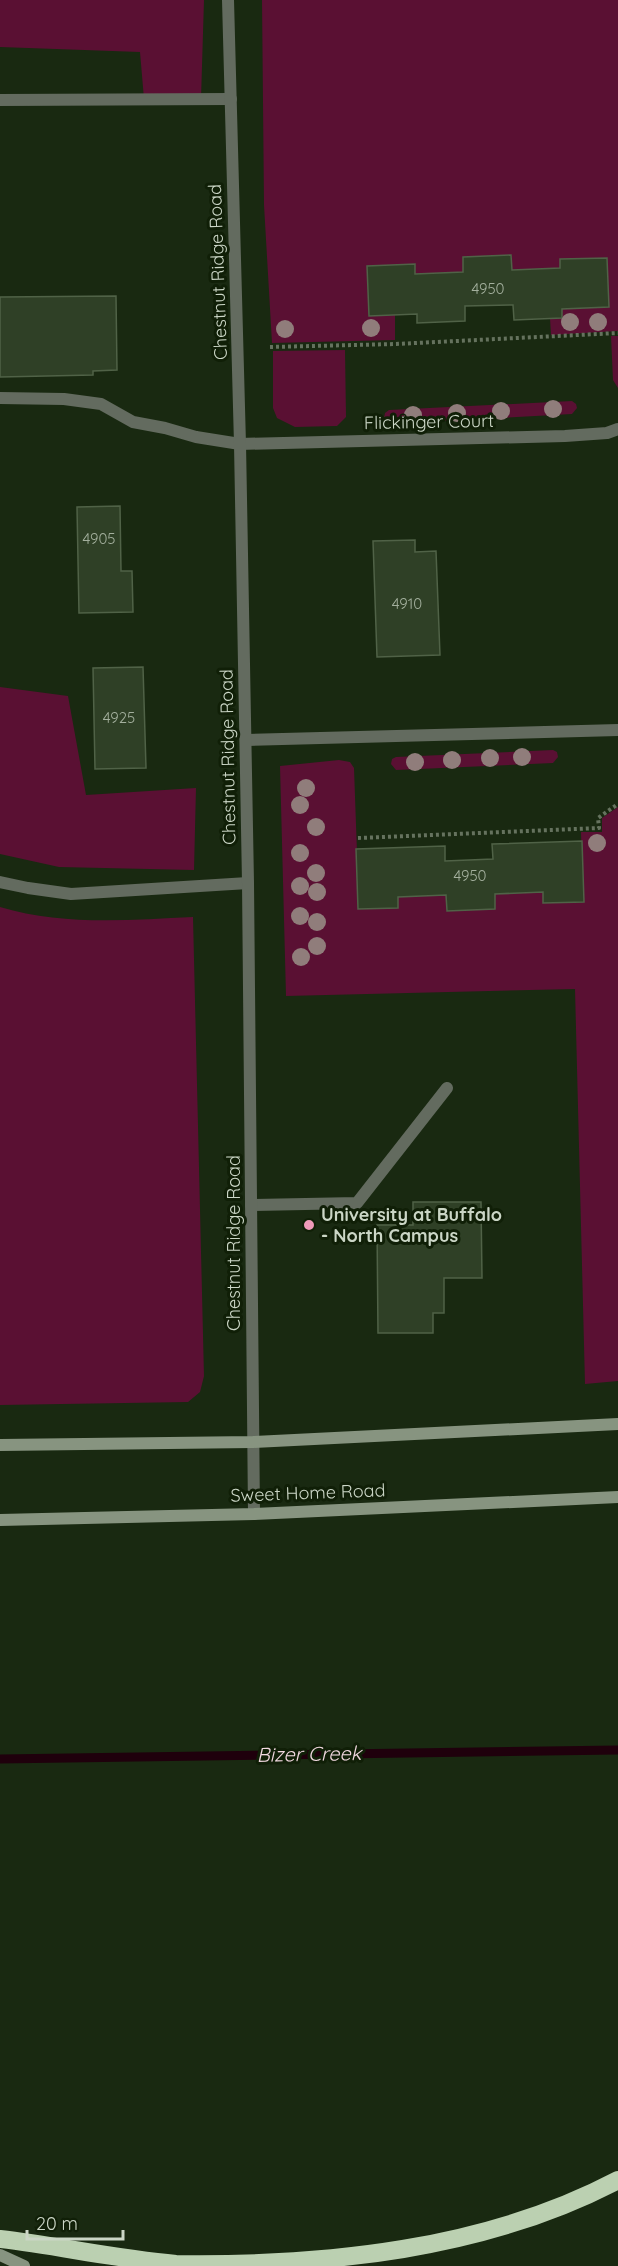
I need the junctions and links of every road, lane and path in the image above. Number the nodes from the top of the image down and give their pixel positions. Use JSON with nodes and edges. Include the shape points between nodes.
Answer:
{"nodes":[{"id":1,"x":228,"y":0,"type":"edge"},
{"id":2,"x":231,"y":99,"type":"junction"},
{"id":3,"x":0,"y":100,"type":"edge"},
{"id":4,"x":618,"y":333,"type":"edge"},
{"id":5,"x":270,"y":347,"type":"dead end"},
{"id":6,"x":0,"y":398,"type":"edge"},
{"id":7,"x":618,"y":429,"type":"edge"},
{"id":8,"x":240,"y":444,"type":"junction"},
{"id":9,"x":618,"y":730,"type":"edge"},
{"id":10,"x":246,"y":740,"type":"junction"},
{"id":11,"x":618,"y":804,"type":"edge"},
{"id":12,"x":357,"y":837,"type":"dead end"},
{"id":13,"x":0,"y":882,"type":"edge"},
{"id":14,"x":248,"y":883,"type":"junction"},
{"id":15,"x":447,"y":1088,"type":"dead end"},
{"id":16,"x":251,"y":1205,"type":"junction"},
{"id":17,"x":618,"y":1424,"type":"edge"},
{"id":18,"x":253,"y":1442,"type":"junction"},
{"id":19,"x":0,"y":1445,"type":"edge"},
{"id":20,"x":618,"y":1497,"type":"edge"},
{"id":21,"x":254,"y":1514,"type":"junction"},
{"id":22,"x":0,"y":1520,"type":"edge"},
{"id":23,"x":618,"y":2180,"type":"edge"},
{"id":24,"x":0,"y":2239,"type":"edge"},
{"id":25,"x":0,"y":2255,"type":"edge"},
{"id":26,"x":24,"y":2266,"type":"edge"}],
"edges":[{"from":1,"to":2,"type":"street","name":"Chestnut Ridge Road"},
{"from":2,"to":3,"type":"street"},
{"from":2,"to":8,"type":"street","name":"Chestnut Ridge Road"},
{"from":4,"to":5,"type":"path"},
{"from":6,"to":8,"type":"street","name":"Flickinger Court","via":[[101,404],[133,422]]},
{"from":7,"to":8,"type":"street","name":"Flickinger Court","via":[[566,436]]},
{"from":8,"to":10,"type":"street","name":"Chestnut Ridge Road"},
{"from":9,"to":10,"type":"street"},
{"from":10,"to":14,"type":"street","name":"Chestnut Ridge Road"},
{"from":11,"to":12,"type":"path","via":[[598,818],[598,828]]},
{"from":13,"to":14,"type":"street","via":[[71,894]]},
{"from":14,"to":16,"type":"street","name":"Chestnut Ridge Road"},
{"from":15,"to":16,"type":"street","via":[[357,1203]]},
{"from":16,"to":18,"type":"street","name":"Chestnut Ridge Road"},
{"from":17,"to":18,"type":"main road"},
{"from":18,"to":19,"type":"main road"},
{"from":18,"to":21,"type":"street","name":"Chestnut Ridge Road"},
{"from":20,"to":21,"type":"main road","name":"Sweet Home Road"},
{"from":21,"to":22,"type":"main road","name":"Sweet Home Road"},
{"from":23,"to":24,"type":"highway","via":[[556,2208],[470,2236],[393,2254],[324,2263],[178,2264]]},
{"from":25,"to":26,"type":"main road"}]}
